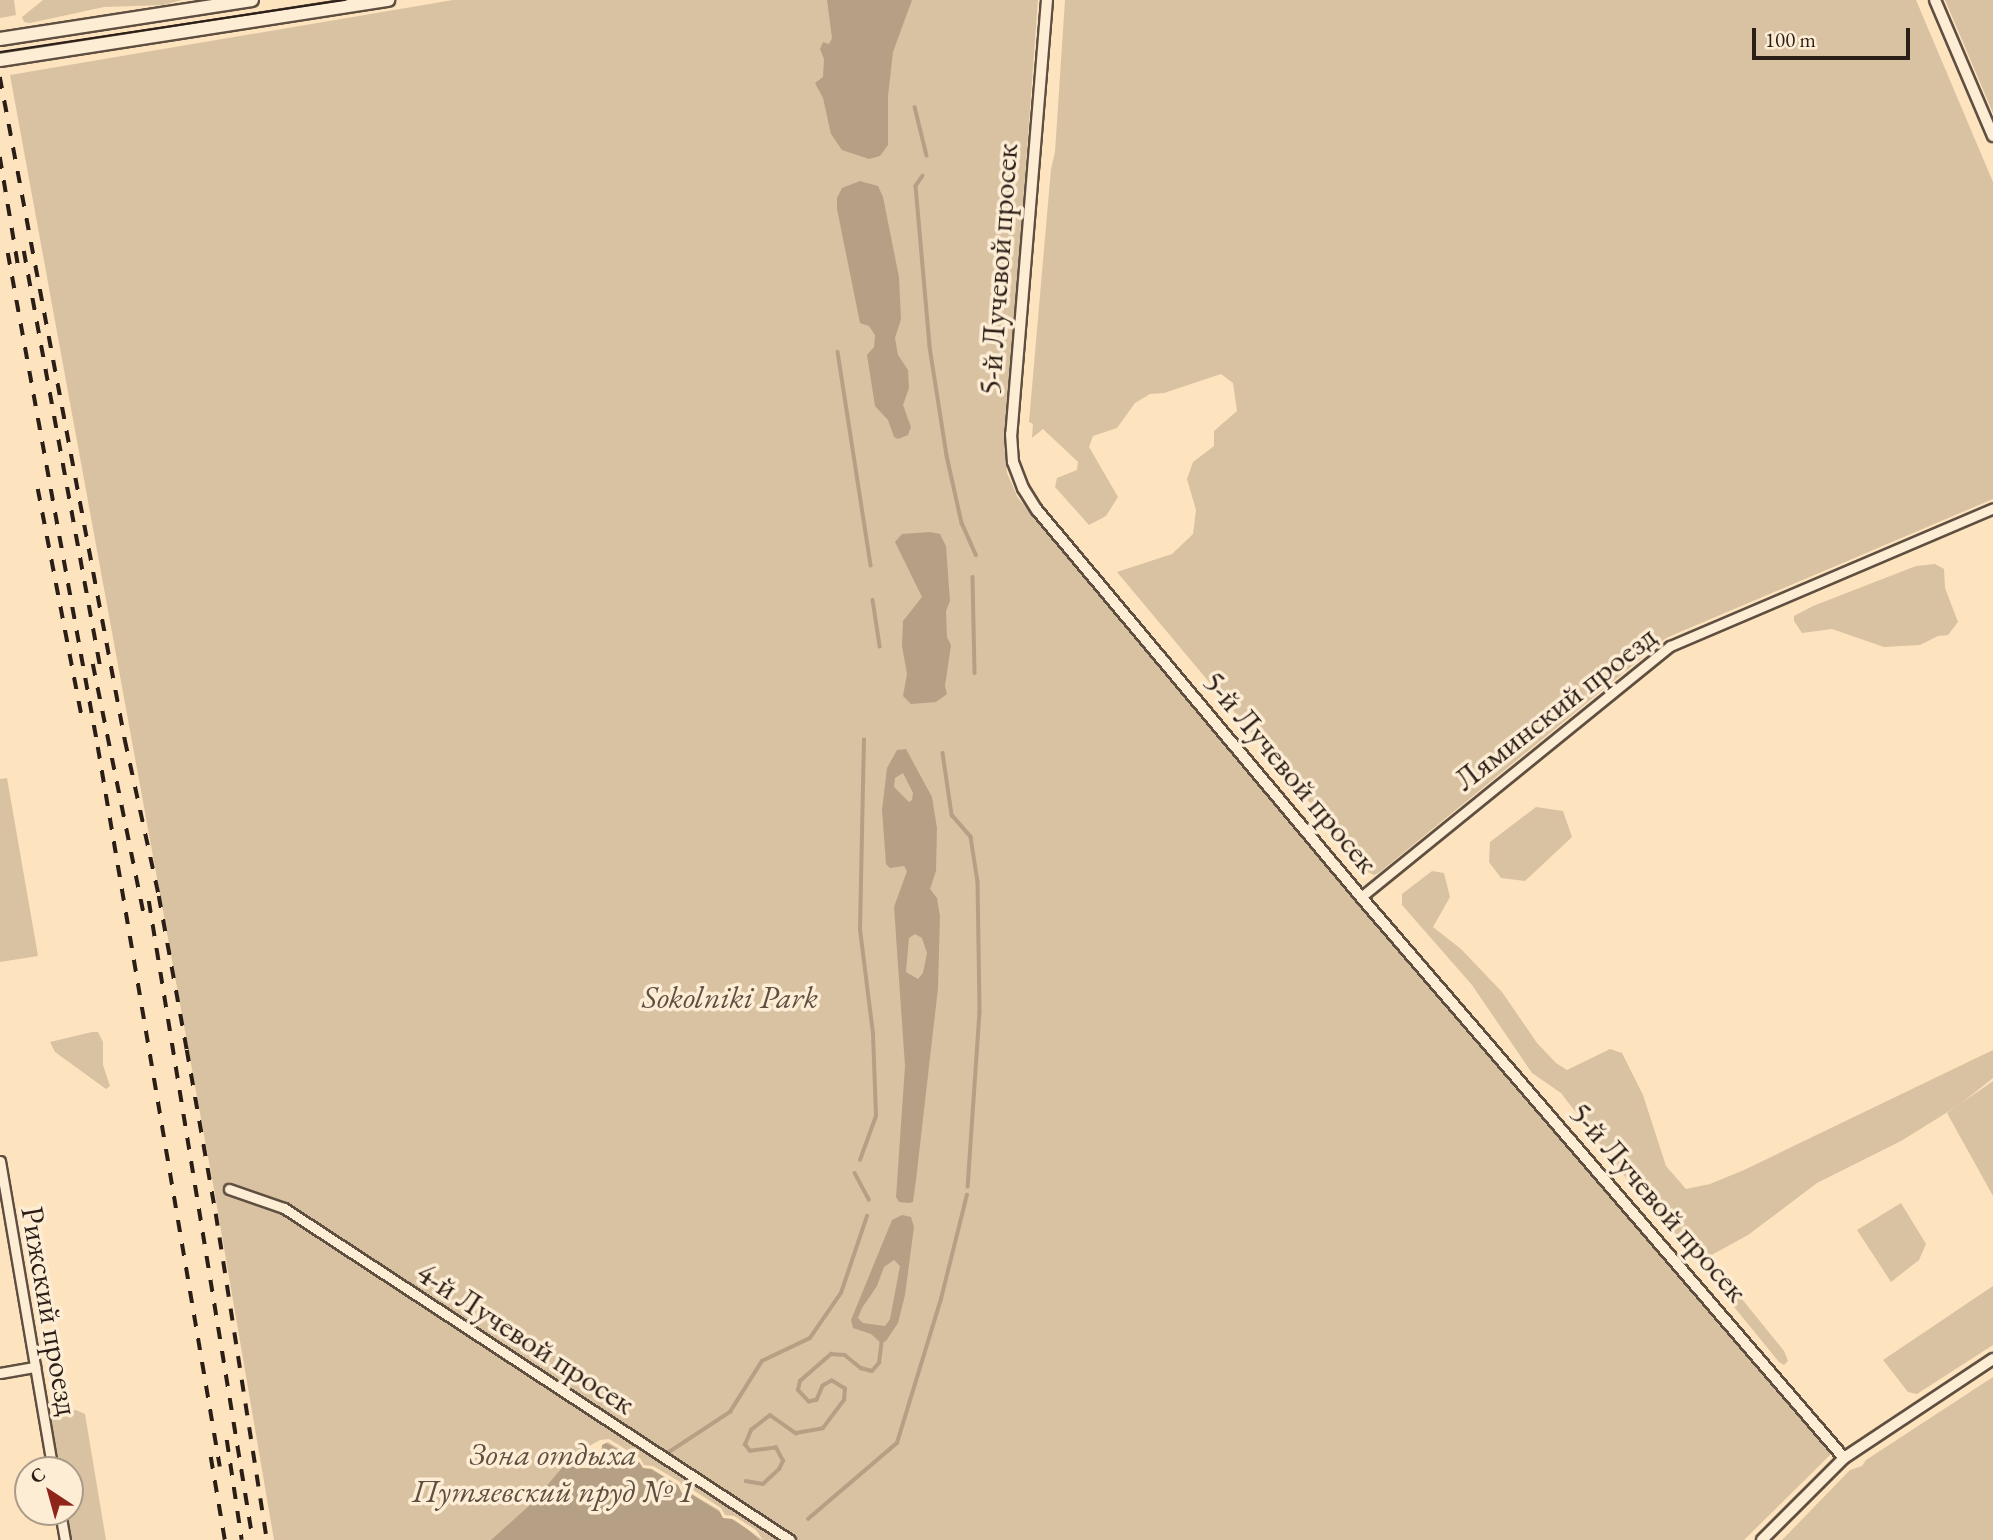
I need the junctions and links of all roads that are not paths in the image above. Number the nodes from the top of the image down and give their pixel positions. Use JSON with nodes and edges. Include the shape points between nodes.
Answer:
{"nodes":[{"id":1,"x":252,"y":0,"type":"edge"},
{"id":2,"x":388,"y":0,"type":"edge"},
{"id":3,"x":1047,"y":0,"type":"edge"},
{"id":4,"x":1935,"y":0,"type":"edge"},
{"id":5,"x":237,"y":2,"type":"junction"},
{"id":6,"x":241,"y":23,"type":"junction"},
{"id":7,"x":0,"y":39,"type":"edge"},
{"id":8,"x":0,"y":60,"type":"edge"},
{"id":9,"x":1993,"y":136,"type":"edge"},
{"id":10,"x":1993,"y":508,"type":"edge"},
{"id":11,"x":1361,"y":897,"type":"junction"},
{"id":12,"x":0,"y":1161,"type":"edge"},
{"id":13,"x":229,"y":1189,"type":"dead end"},
{"id":14,"x":1993,"y":1359,"type":"edge"},
{"id":15,"x":35,"y":1367,"type":"junction"},
{"id":16,"x":0,"y":1373,"type":"edge"},
{"id":17,"x":50,"y":1456,"type":"edge"},
{"id":18,"x":1844,"y":1458,"type":"junction"},
{"id":19,"x":790,"y":1540,"type":"edge"},
{"id":20,"x":1762,"y":1540,"type":"edge"}],
"edges":[{"from":1,"to":5,"type":"main road"},
{"from":2,"to":6,"type":"main road"},
{"from":3,"to":11,"type":"street","name":"5-й Лучевой просек","via":[[1011,434],[1013,462],[1037,510]]},
{"from":4,"to":9,"type":"street"},
{"from":5,"to":6,"type":"main road"},
{"from":5,"to":7,"type":"main road"},
{"from":6,"to":8,"type":"main road"},
{"from":10,"to":11,"type":"street","name":"Ляминский проезд","via":[[1670,646]]},
{"from":11,"to":18,"type":"street","name":"5-й Лучевой просек"},
{"from":12,"to":15,"type":"street","name":"Рижский проезд"},
{"from":13,"to":19,"type":"street","name":"4-й Лучевой просек","via":[[284,1208]]},
{"from":14,"to":18,"type":"street"},
{"from":15,"to":16,"type":"street"},
{"from":15,"to":17,"type":"street","name":"Рижский проезд"},
{"from":18,"to":20,"type":"street"}]}
